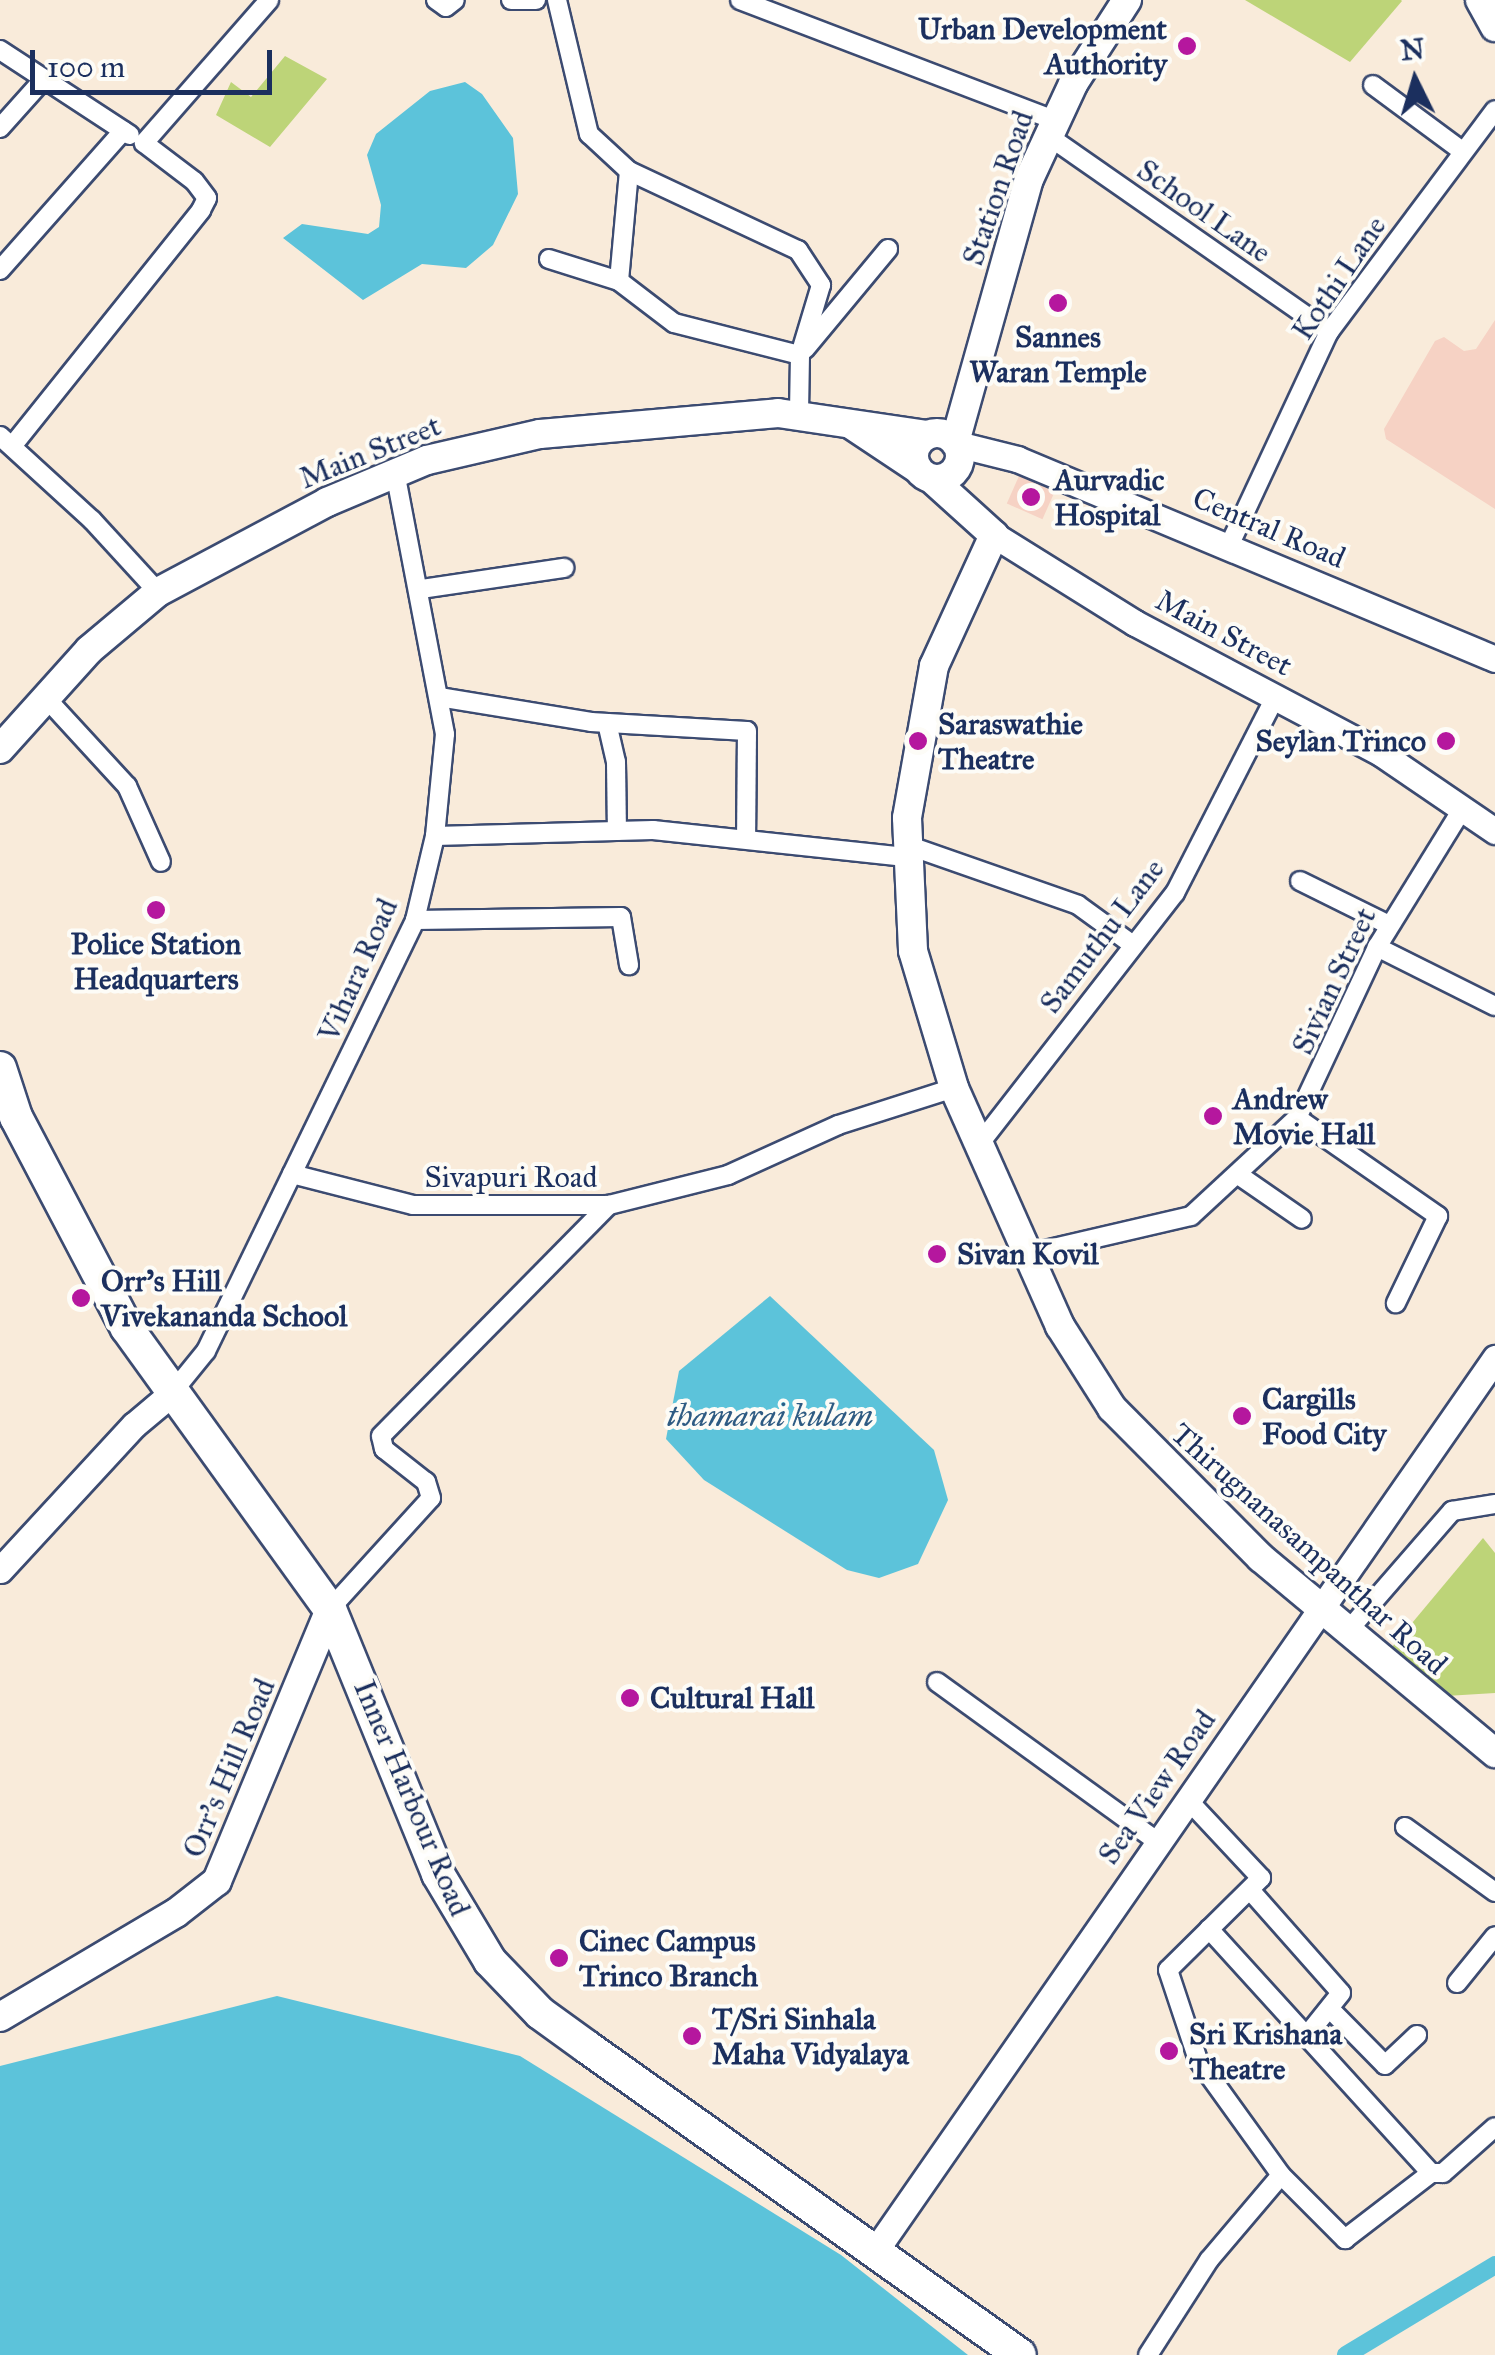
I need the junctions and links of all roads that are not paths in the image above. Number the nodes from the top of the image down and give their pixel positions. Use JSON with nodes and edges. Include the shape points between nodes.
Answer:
{"nodes":[{"id":1,"x":269,"y":0,"type":"edge"},
{"id":2,"x":436,"y":0,"type":"edge"},
{"id":3,"x":455,"y":0,"type":"edge"},
{"id":4,"x":510,"y":0,"type":"edge"},
{"id":5,"x":536,"y":0,"type":"edge"},
{"id":6,"x":558,"y":0,"type":"edge"},
{"id":7,"x":740,"y":0,"type":"edge"},
{"id":8,"x":1126,"y":0,"type":"edge"},
{"id":9,"x":1480,"y":0,"type":"edge"},
{"id":10,"x":1495,"y":27,"type":"edge"},
{"id":11,"x":0,"y":50,"type":"edge"},
{"id":12,"x":43,"y":80,"type":"junction"},
{"id":13,"x":1372,"y":85,"type":"dead end"},
{"id":14,"x":1495,"y":110,"type":"edge"},
{"id":15,"x":0,"y":128,"type":"edge"},
{"id":16,"x":1051,"y":128,"type":"junction"},
{"id":17,"x":124,"y":131,"type":"junction"},
{"id":18,"x":144,"y":143,"type":"junction"},
{"id":19,"x":1461,"y":150,"type":"junction"},
{"id":20,"x":629,"y":171,"type":"junction"},
{"id":21,"x":888,"y":250,"type":"dead end"},
{"id":22,"x":550,"y":259,"type":"dead end"},
{"id":23,"x":0,"y":270,"type":"edge"},
{"id":24,"x":619,"y":280,"type":"junction"},
{"id":25,"x":1329,"y":332,"type":"junction"},
{"id":26,"x":800,"y":355,"type":"junction"},
{"id":27,"x":798,"y":413,"type":"junction"},
{"id":28,"x":847,"y":421,"type":"junction"},
{"id":29,"x":6,"y":440,"type":"edge"},
{"id":30,"x":948,"y":447,"type":"junction"},
{"id":31,"x":395,"y":471,"type":"junction"},
{"id":32,"x":925,"y":474,"type":"junction"},
{"id":33,"x":994,"y":535,"type":"junction"},
{"id":34,"x":1229,"y":546,"type":"junction"},
{"id":35,"x":564,"y":568,"type":"dead end"},
{"id":36,"x":421,"y":588,"type":"junction"},
{"id":37,"x":158,"y":592,"type":"junction"},
{"id":38,"x":1495,"y":658,"type":"edge"},
{"id":39,"x":440,"y":697,"type":"junction"},
{"id":40,"x":46,"y":698,"type":"junction"},
{"id":41,"x":1274,"y":698,"type":"junction"},
{"id":42,"x":607,"y":722,"type":"junction"},
{"id":43,"x":0,"y":749,"type":"edge"},
{"id":44,"x":1461,"y":811,"type":"junction"},
{"id":45,"x":1495,"y":830,"type":"edge"},
{"id":46,"x":616,"y":831,"type":"junction"},
{"id":47,"x":436,"y":836,"type":"junction"},
{"id":48,"x":746,"y":839,"type":"junction"},
{"id":49,"x":906,"y":851,"type":"junction"},
{"id":50,"x":161,"y":862,"type":"dead end"},
{"id":51,"x":1300,"y":881,"type":"dead end"},
{"id":52,"x":415,"y":920,"type":"junction"},
{"id":53,"x":1389,"y":925,"type":"junction"},
{"id":54,"x":1133,"y":944,"type":"junction"},
{"id":55,"x":1377,"y":947,"type":"junction"},
{"id":56,"x":629,"y":965,"type":"dead end"},
{"id":57,"x":1495,"y":1006,"type":"edge"},
{"id":58,"x":0,"y":1068,"type":"edge"},
{"id":59,"x":954,"y":1088,"type":"junction"},
{"id":60,"x":1297,"y":1118,"type":"junction"},
{"id":61,"x":8,"y":1121,"type":"edge"},
{"id":62,"x":981,"y":1142,"type":"junction"},
{"id":63,"x":292,"y":1174,"type":"junction"},
{"id":64,"x":1240,"y":1176,"type":"junction"},
{"id":65,"x":609,"y":1206,"type":"junction"},
{"id":66,"x":1302,"y":1219,"type":"dead end"},
{"id":67,"x":1032,"y":1254,"type":"junction"},
{"id":68,"x":1396,"y":1303,"type":"dead end"},
{"id":69,"x":1495,"y":1358,"type":"edge"},
{"id":70,"x":172,"y":1394,"type":"junction"},
{"id":71,"x":1495,"y":1504,"type":"edge"},
{"id":72,"x":0,"y":1570,"type":"edge"},
{"id":73,"x":330,"y":1609,"type":"junction"},
{"id":74,"x":1321,"y":1611,"type":"junction"},
{"id":75,"x":1346,"y":1633,"type":"junction"},
{"id":76,"x":937,"y":1682,"type":"dead end"},
{"id":77,"x":1495,"y":1753,"type":"edge"},
{"id":78,"x":1188,"y":1800,"type":"junction"},
{"id":79,"x":1404,"y":1827,"type":"dead end"},
{"id":80,"x":1158,"y":1842,"type":"junction"},
{"id":81,"x":1250,"y":1890,"type":"junction"},
{"id":82,"x":1495,"y":1892,"type":"edge"},
{"id":83,"x":1210,"y":1929,"type":"junction"},
{"id":84,"x":1495,"y":1936,"type":"edge"},
{"id":85,"x":1457,"y":1982,"type":"dead end"},
{"id":86,"x":1331,"y":2010,"type":"junction"},
{"id":87,"x":0,"y":2016,"type":"edge"},
{"id":88,"x":1308,"y":2034,"type":"junction"},
{"id":89,"x":1417,"y":2035,"type":"dead end"},
{"id":90,"x":1495,"y":2127,"type":"edge"},
{"id":91,"x":1430,"y":2174,"type":"junction"},
{"id":92,"x":1281,"y":2175,"type":"junction"},
{"id":93,"x":873,"y":2254,"type":"junction"},
{"id":94,"x":1020,"y":2355,"type":"edge"},
{"id":95,"x":1148,"y":2355,"type":"edge"}],
"edges":[{"from":1,"to":18,"type":"street"},
{"from":2,"to":3,"type":"street","via":[[446,7]]},
{"from":4,"to":5,"type":"street"},
{"from":6,"to":20,"type":"street","via":[[590,134]]},
{"from":7,"to":16,"type":"street","name":"School Lane"},
{"from":8,"to":16,"type":"main road","name":"Station Road"},
{"from":9,"to":10,"type":"main road"},
{"from":11,"to":12,"type":"street"},
{"from":12,"to":15,"type":"street"},
{"from":12,"to":17,"type":"street"},
{"from":13,"to":19,"type":"street"},
{"from":14,"to":19,"type":"street","name":"Kothi Lane"},
{"from":16,"to":25,"type":"street","name":"School Lane"},
{"from":16,"to":30,"type":"main road","name":"Station Road","via":[[1019,210],[982,354]]},
{"from":17,"to":18,"type":"street"},
{"from":17,"to":23,"type":"street"},
{"from":18,"to":29,"type":"street","via":[[207,198]]},
{"from":19,"to":25,"type":"street","name":"Kothi Lane"},
{"from":20,"to":24,"type":"street"},
{"from":20,"to":26,"type":"street","via":[[798,250],[822,285]]},
{"from":21,"to":26,"type":"street"},
{"from":22,"to":24,"type":"street"},
{"from":24,"to":26,"type":"street","via":[[674,323]]},
{"from":25,"to":34,"type":"street","name":"Kothi Lane"},
{"from":26,"to":27,"type":"street"},
{"from":27,"to":28,"type":"main road","name":"Main Street"},
{"from":27,"to":31,"type":"main road","name":"Main Street","via":[[540,434]]},
{"from":28,"to":30,"type":"main road","name":"Main Street"},
{"from":28,"to":32,"type":"main road","name":"Main Street"},
{"from":29,"to":37,"type":"street"},
{"from":30,"to":32,"type":"main road"},
{"from":30,"to":32,"type":"main road","via":[[914,450]]},
{"from":30,"to":33,"type":"main road"},
{"from":30,"to":34,"type":"main road","name":"Central Road","via":[[1017,459]]},
{"from":31,"to":36,"type":"street","name":"Vihara Road"},
{"from":31,"to":37,"type":"main road","name":"Main Street"},
{"from":32,"to":33,"type":"main road","name":"Main Street"},
{"from":33,"to":41,"type":"main road","name":"Main Street","via":[[1135,623]]},
{"from":33,"to":49,"type":"main road","name":"Thirugnanasampanthar Road","via":[[955,611],[927,690]]},
{"from":34,"to":38,"type":"main road","name":"Central Road"},
{"from":35,"to":36,"type":"street"},
{"from":36,"to":39,"type":"street","name":"Vihara Road"},
{"from":37,"to":40,"type":"main road","name":"Main Street","via":[[109,631]]},
{"from":39,"to":42,"type":"street"},
{"from":39,"to":47,"type":"street","name":"Vihara Road","via":[[445,734]]},
{"from":40,"to":43,"type":"main road","name":"Main Street"},
{"from":40,"to":50,"type":"street","via":[[126,786]]},
{"from":41,"to":44,"type":"main road","name":"Main Street","via":[[1382,754]]},
{"from":41,"to":54,"type":"street","name":"Samuthu Lane","via":[[1174,893]]},
{"from":42,"to":46,"type":"street","via":[[616,762]]},
{"from":42,"to":48,"type":"street","via":[[750,733]]},
{"from":44,"to":45,"type":"main road","name":"Main Street"},
{"from":44,"to":53,"type":"street","name":"Sivian Street"},
{"from":46,"to":47,"type":"street"},
{"from":46,"to":48,"type":"street"},
{"from":47,"to":52,"type":"street","name":"Vihara Road"},
{"from":48,"to":49,"type":"street"},
{"from":49,"to":54,"type":"street","via":[[1078,906]]},
{"from":49,"to":59,"type":"main road","name":"Thirugnanasampanthar Road","via":[[912,951]]},
{"from":51,"to":53,"type":"street"},
{"from":52,"to":56,"type":"street","via":[[618,916]]},
{"from":52,"to":63,"type":"street","name":"Vihara Road"},
{"from":53,"to":55,"type":"street","name":"Sivian Street"},
{"from":54,"to":62,"type":"street","name":"Samuthu Lane"},
{"from":55,"to":57,"type":"street"},
{"from":55,"to":60,"type":"street","name":"Sivian Street"},
{"from":58,"to":61,"type":"highway","name":"Inner Harbour Road"},
{"from":59,"to":62,"type":"main road","name":"Thirugnanasampanthar Road"},
{"from":59,"to":65,"type":"street","name":"Sivapuri Road","via":[[838,1125],[728,1175]]},
{"from":60,"to":64,"type":"street","name":"Sivian Street"},
{"from":60,"to":68,"type":"street","via":[[1438,1216]]},
{"from":61,"to":70,"type":"highway","name":"Inner Harbour Road"},
{"from":62,"to":67,"type":"main road","name":"Thirugnanasampanthar Road"},
{"from":63,"to":65,"type":"street","name":"Sivapuri Road","via":[[413,1205]]},
{"from":63,"to":70,"type":"street","name":"Vihara Road","via":[[206,1350]]},
{"from":64,"to":66,"type":"street"},
{"from":64,"to":67,"type":"street","name":"Sivian Street","via":[[1191,1216]]},
{"from":65,"to":73,"type":"street","via":[[381,1436],[384,1449],[426,1482],[432,1498]]},
{"from":67,"to":74,"type":"main road","name":"Thirugnanasampanthar Road","via":[[1060,1326],[1112,1408],[1166,1468]]},
{"from":69,"to":74,"type":"main road","name":"Sea View Road"},
{"from":70,"to":72,"type":"main road","via":[[134,1425]]},
{"from":70,"to":73,"type":"highway","name":"Inner Harbour Road","via":[[286,1540]]},
{"from":71,"to":75,"type":"street","via":[[1452,1511]]},
{"from":73,"to":87,"type":"main road","name":"Orr’s Hill Road","via":[[217,1881],[176,1913]]},
{"from":73,"to":93,"type":"highway","name":"Inner Harbour Road","via":[[438,1874],[490,1961],[540,2013],[784,2183]]},
{"from":74,"to":75,"type":"main road","name":"Thirugnanasampanthar Road"},
{"from":74,"to":78,"type":"main road","name":"Sea View Road"},
{"from":75,"to":77,"type":"main road","name":"Thirugnanasampanthar Road"},
{"from":76,"to":80,"type":"street"},
{"from":78,"to":80,"type":"main road","name":"Sea View Road"},
{"from":78,"to":81,"type":"street","via":[[1261,1878]]},
{"from":79,"to":82,"type":"street"},
{"from":80,"to":93,"type":"main road","name":"Sea View Road"},
{"from":81,"to":83,"type":"street"},
{"from":81,"to":86,"type":"street","via":[[1341,1993]]},
{"from":83,"to":88,"type":"street"},
{"from":83,"to":92,"type":"street","via":[[1168,1970],[1198,2060]]},
{"from":84,"to":85,"type":"street"},
{"from":86,"to":88,"type":"street"},
{"from":86,"to":89,"type":"street","via":[[1385,2066]]},
{"from":88,"to":91,"type":"street"},
{"from":90,"to":91,"type":"street","via":[[1443,2173]]},
{"from":91,"to":92,"type":"street","via":[[1345,2240]]},
{"from":92,"to":95,"type":"street","via":[[1209,2260]]},
{"from":93,"to":94,"type":"highway","name":"Inner Harbour Road"}]}
